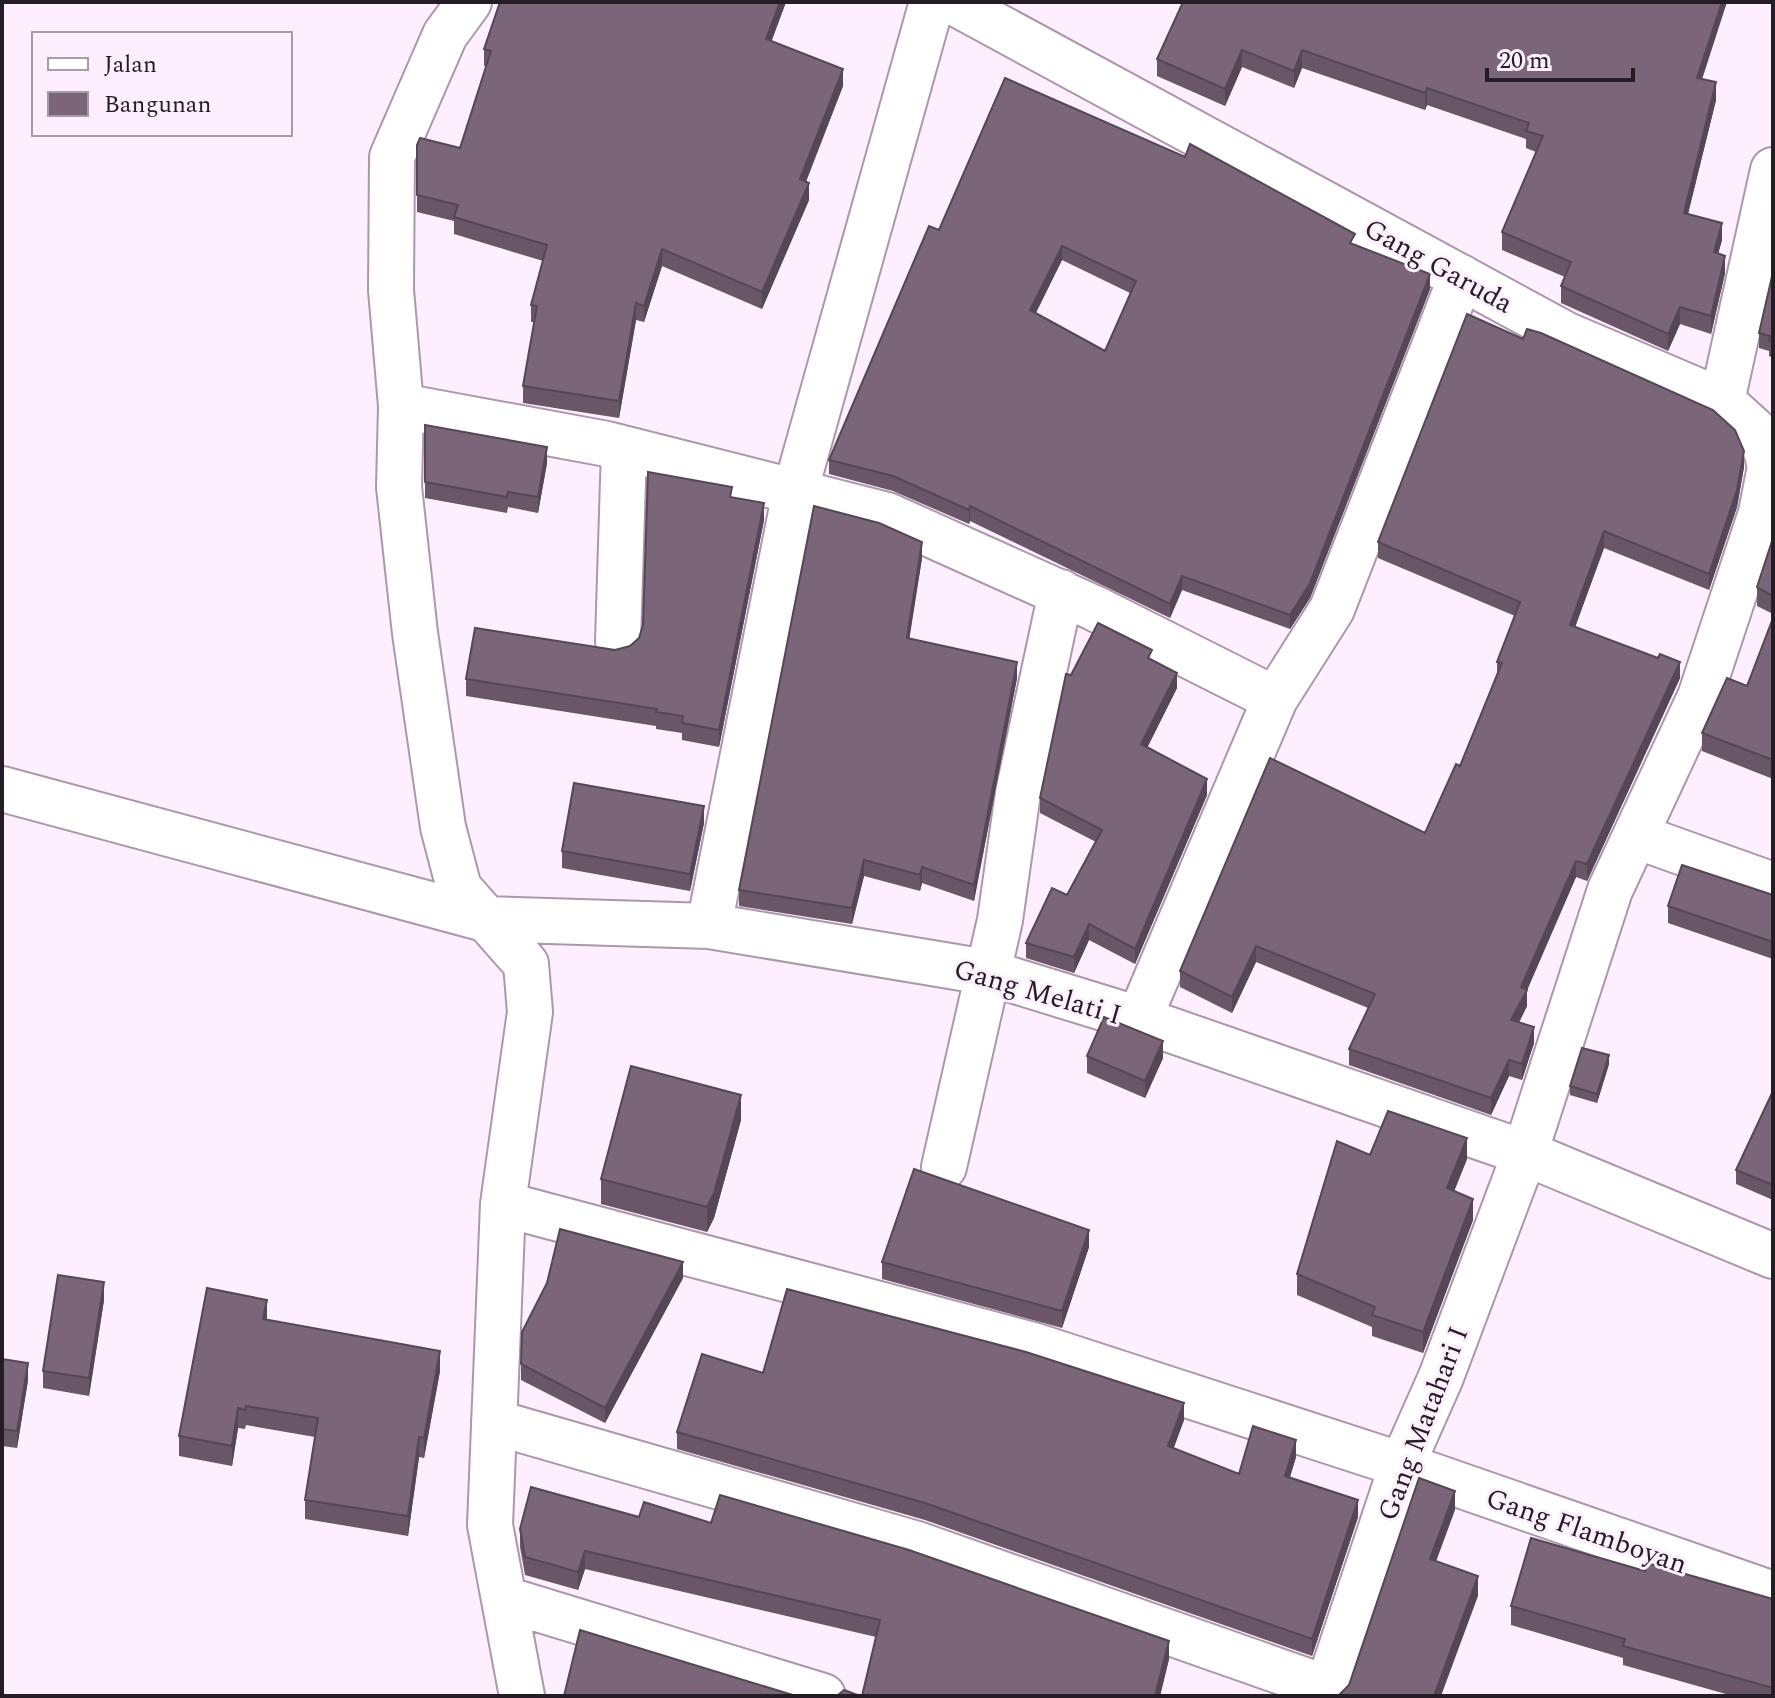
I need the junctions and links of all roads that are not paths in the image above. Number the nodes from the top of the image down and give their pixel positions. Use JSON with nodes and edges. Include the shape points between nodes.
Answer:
{"nodes":[{"id":1,"x":469,"y":2,"type":"edge"},
{"id":2,"x":932,"y":2,"type":"edge"},
{"id":3,"x":953,"y":2,"type":"edge"},
{"id":4,"x":1773,"y":170,"type":"edge"},
{"id":5,"x":1461,"y":277,"type":"junction"},
{"id":6,"x":1722,"y":401,"type":"junction"},
{"id":7,"x":401,"y":406,"type":"junction"},
{"id":8,"x":624,"y":449,"type":"junction"},
{"id":9,"x":795,"y":492,"type":"junction"},
{"id":10,"x":1061,"y":592,"type":"junction"},
{"id":11,"x":618,"y":641,"type":"dead end"},
{"id":12,"x":1275,"y":699,"type":"junction"},
{"id":13,"x":2,"y":789,"type":"edge"},
{"id":14,"x":1636,"y":836,"type":"junction"},
{"id":15,"x":1773,"y":885,"type":"edge"},
{"id":16,"x":485,"y":919,"type":"junction"},
{"id":17,"x":709,"y":926,"type":"junction"},
{"id":18,"x":986,"y":972,"type":"junction"},
{"id":19,"x":1139,"y":1019,"type":"junction"},
{"id":20,"x":1525,"y":1153,"type":"junction"},
{"id":21,"x":944,"y":1167,"type":"dead end"},
{"id":22,"x":503,"y":1204,"type":"junction"},
{"id":23,"x":1773,"y":1256,"type":"edge"},
{"id":24,"x":494,"y":1422,"type":"junction"},
{"id":25,"x":1402,"y":1465,"type":"junction"},
{"id":26,"x":1773,"y":1594,"type":"edge"},
{"id":27,"x":505,"y":1599,"type":"junction"},
{"id":28,"x":1326,"y":1692,"type":"edge"},
{"id":29,"x":522,"y":1696,"type":"edge"},
{"id":30,"x":823,"y":1696,"type":"edge"}],
"edges":[{"from":1,"to":7,"type":"street","via":[[445,35],[392,157],[391,290]]},
{"from":2,"to":9,"type":"street"},
{"from":3,"to":5,"type":"street","name":"Gang Garuda"},
{"from":4,"to":6,"type":"street"},
{"from":5,"to":6,"type":"street","name":"Gang Garuda","via":[[1567,335]]},
{"from":5,"to":12,"type":"street","via":[[1332,609]]},
{"from":6,"to":14,"type":"street","name":"Gang Garuda","via":[[1755,431],[1766,450],[1770,467],[1761,513],[1700,697]]},
{"from":7,"to":8,"type":"street"},
{"from":7,"to":16,"type":"street","via":[[399,487],[443,827],[459,888]]},
{"from":8,"to":9,"type":"street"},
{"from":8,"to":11,"type":"street"},
{"from":9,"to":10,"type":"street","via":[[887,515]]},
{"from":9,"to":17,"type":"street"},
{"from":10,"to":12,"type":"street"},
{"from":10,"to":18,"type":"street"},
{"from":12,"to":19,"type":"street"},
{"from":13,"to":16,"type":"street","name":"Gang Melati I"},
{"from":14,"to":15,"type":"street"},
{"from":14,"to":20,"type":"street","name":"Gang Matahari I","via":[[1610,890]]},
{"from":16,"to":17,"type":"street","name":"Gang Melati I"},
{"from":16,"to":22,"type":"street","via":[[526,964],[530,1012]]},
{"from":17,"to":18,"type":"street","name":"Gang Melati I"},
{"from":18,"to":19,"type":"street","name":"Gang Melati I"},
{"from":18,"to":21,"type":"street"},
{"from":19,"to":20,"type":"street","name":"Gang Melati I"},
{"from":20,"to":23,"type":"street","name":"Gang Melati I"},
{"from":20,"to":25,"type":"street","name":"Gang Matahari I","via":[[1441,1377]]},
{"from":22,"to":24,"type":"street"},
{"from":22,"to":25,"type":"street","name":"Gang Flamboyan","via":[[1033,1345]]},
{"from":24,"to":27,"type":"street","via":[[490,1525]]},
{"from":24,"to":28,"type":"street","via":[[917,1544]]},
{"from":25,"to":26,"type":"street","name":"Gang Flamboyan"},
{"from":25,"to":28,"type":"street","name":"Gang Matahari I"},
{"from":27,"to":29,"type":"street"},
{"from":27,"to":30,"type":"street"}]}
